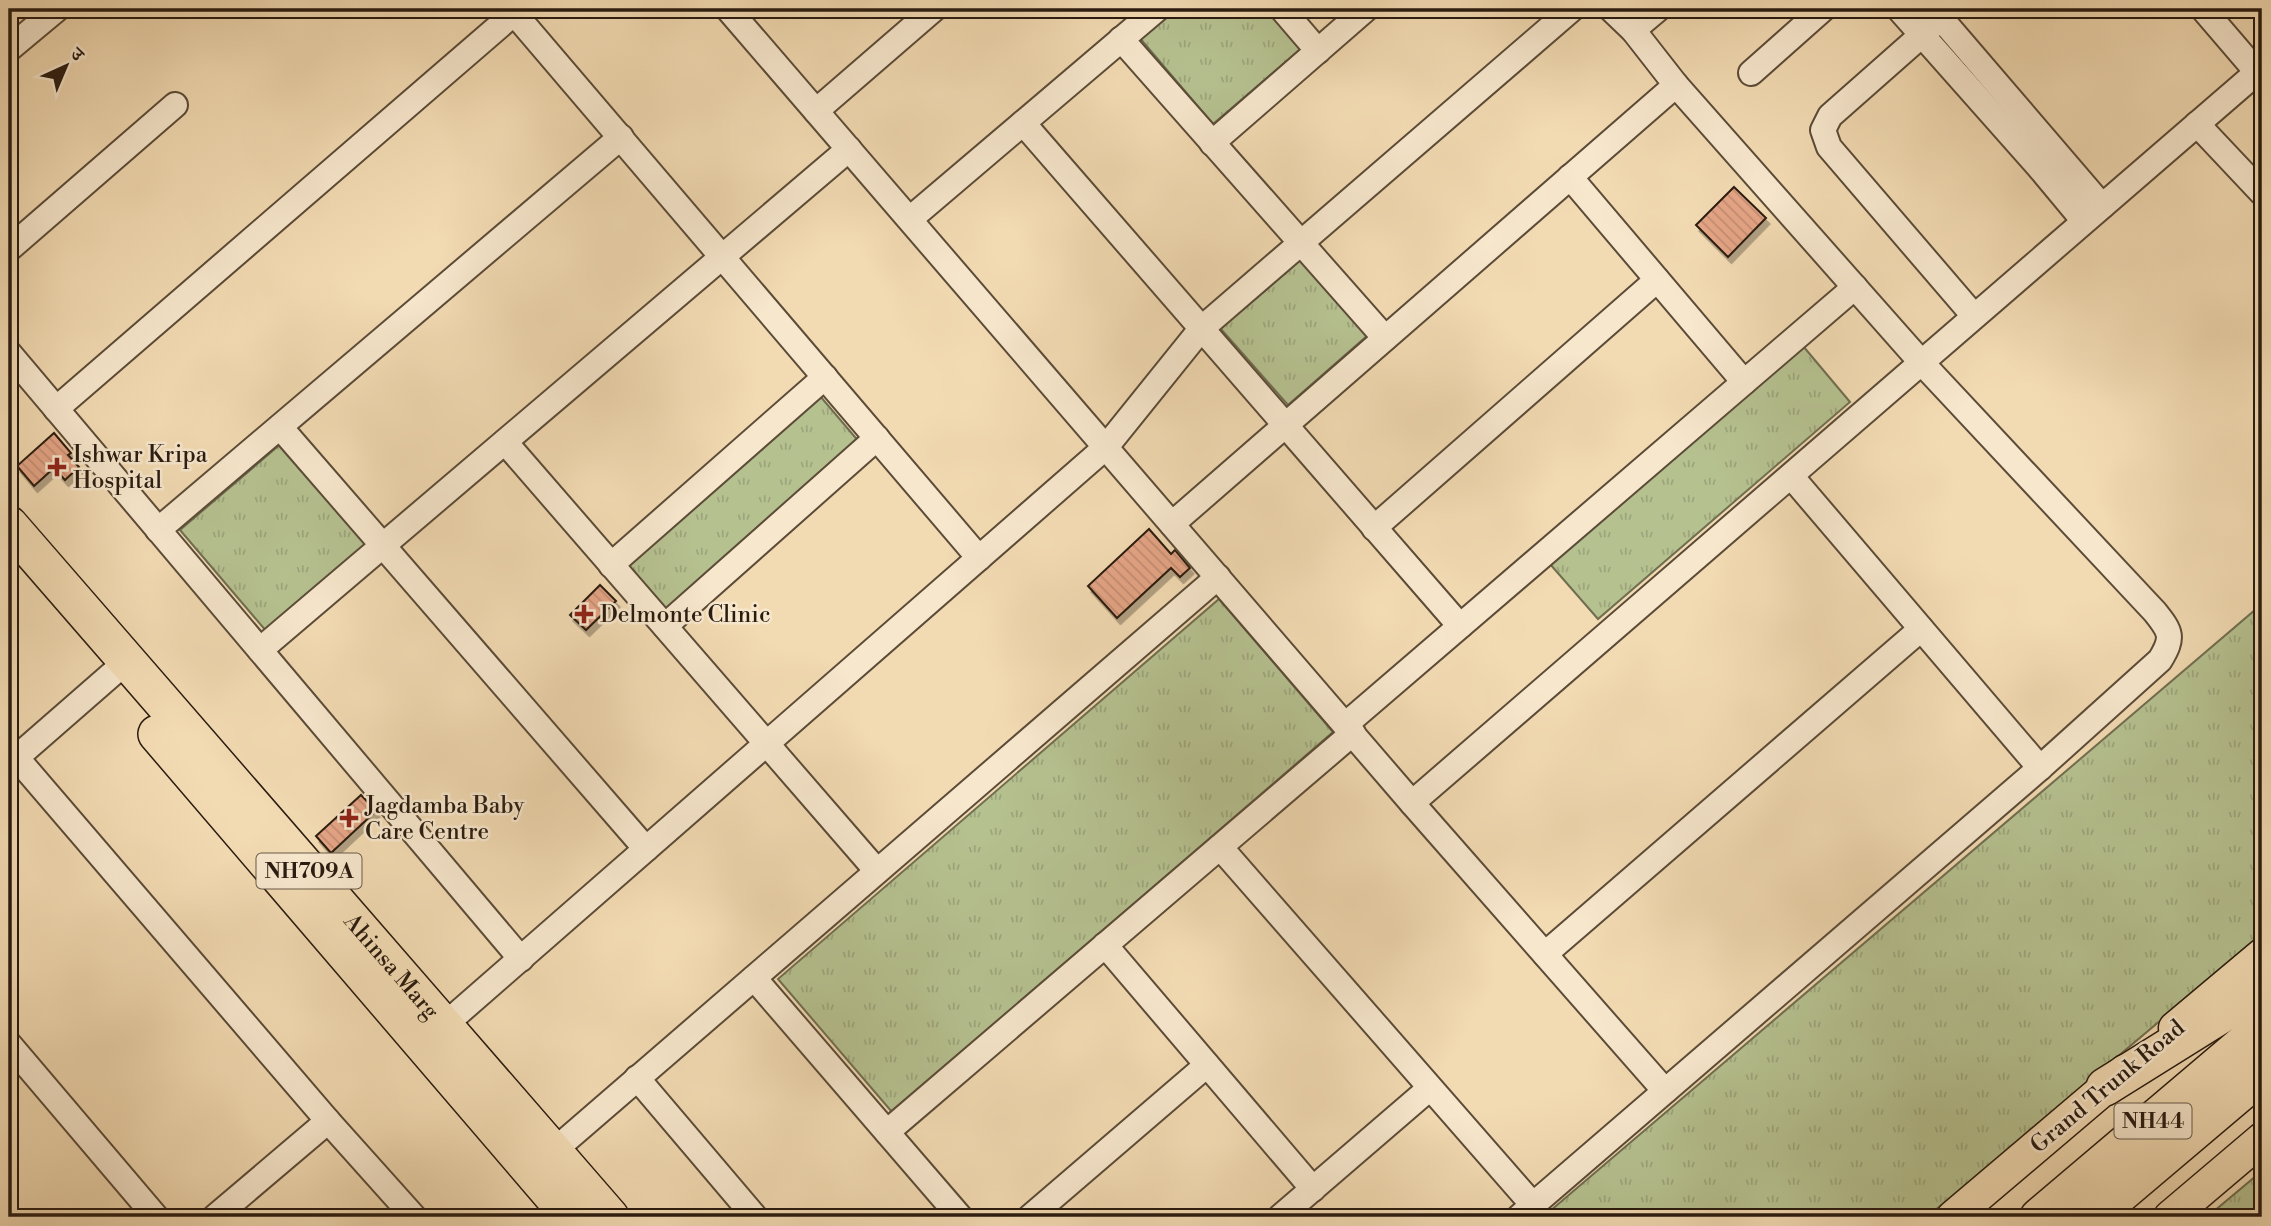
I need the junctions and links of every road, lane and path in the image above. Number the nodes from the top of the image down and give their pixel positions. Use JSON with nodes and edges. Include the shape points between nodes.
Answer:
{"nodes":[{"id":1,"x":57,"y":9,"type":"edge"},
{"id":2,"x":729,"y":9,"type":"edge"},
{"id":3,"x":934,"y":9,"type":"edge"},
{"id":4,"x":1157,"y":9,"type":"edge"},
{"id":5,"x":1282,"y":9,"type":"edge"},
{"id":6,"x":1366,"y":9,"type":"edge"},
{"id":7,"x":1573,"y":9,"type":"edge"},
{"id":8,"x":1611,"y":9,"type":"edge"},
{"id":9,"x":1658,"y":9,"type":"edge"},
{"id":10,"x":1823,"y":9,"type":"edge"},
{"id":11,"x":1899,"y":9,"type":"edge"},
{"id":12,"x":2203,"y":9,"type":"edge"},
{"id":13,"x":517,"y":11,"type":"edge"},
{"id":14,"x":1937,"y":13,"type":"edge"},
{"id":15,"x":1633,"y":30,"type":"junction"},
{"id":16,"x":1922,"y":35,"type":"junction"},
{"id":17,"x":1121,"y":39,"type":"junction"},
{"id":18,"x":9,"y":49,"type":"edge"},
{"id":19,"x":1318,"y":51,"type":"junction"},
{"id":20,"x":2260,"y":70,"type":"edge"},
{"id":21,"x":1751,"y":73,"type":"dead end"},
{"id":22,"x":1675,"y":85,"type":"junction"},
{"id":23,"x":175,"y":105,"type":"dead end"},
{"id":24,"x":816,"y":111,"type":"junction"},
{"id":25,"x":1023,"y":123,"type":"junction"},
{"id":26,"x":2197,"y":124,"type":"junction"},
{"id":27,"x":621,"y":137,"type":"junction"},
{"id":28,"x":1212,"y":143,"type":"junction"},
{"id":29,"x":849,"y":149,"type":"junction"},
{"id":30,"x":1570,"y":177,"type":"junction"},
{"id":31,"x":2262,"y":193,"type":"edge"},
{"id":32,"x":2093,"y":214,"type":"junction"},
{"id":33,"x":910,"y":219,"type":"junction"},
{"id":34,"x":1300,"y":243,"type":"junction"},
{"id":35,"x":9,"y":249,"type":"edge"},
{"id":36,"x":723,"y":257,"type":"junction"},
{"id":37,"x":1657,"y":280,"type":"junction"},
{"id":38,"x":1854,"y":287,"type":"junction"},
{"id":39,"x":1973,"y":316,"type":"junction"},
{"id":40,"x":1201,"y":329,"type":"junction"},
{"id":41,"x":1385,"y":338,"type":"junction"},
{"id":42,"x":9,"y":353,"type":"edge"},
{"id":43,"x":1921,"y":362,"type":"junction"},
{"id":44,"x":825,"y":377,"type":"junction"},
{"id":45,"x":1744,"y":382,"type":"junction"},
{"id":46,"x":56,"y":409,"type":"junction"},
{"id":47,"x":1285,"y":425,"type":"junction"},
{"id":48,"x":280,"y":427,"type":"junction"},
{"id":49,"x":877,"y":438,"type":"junction"},
{"id":50,"x":505,"y":442,"type":"junction"},
{"id":51,"x":1105,"y":447,"type":"junction"},
{"id":52,"x":1791,"y":476,"type":"junction"},
{"id":53,"x":1172,"y":524,"type":"junction"},
{"id":54,"x":9,"y":525,"type":"edge"},
{"id":55,"x":1374,"y":528,"type":"junction"},
{"id":56,"x":158,"y":530,"type":"junction"},
{"id":57,"x":383,"y":546,"type":"junction"},
{"id":58,"x":979,"y":558,"type":"junction"},
{"id":59,"x":9,"y":562,"type":"edge"},
{"id":60,"x":611,"y":565,"type":"junction"},
{"id":61,"x":1217,"y":577,"type":"junction"},
{"id":62,"x":664,"y":626,"type":"junction"},
{"id":63,"x":1460,"y":626,"type":"junction"},
{"id":64,"x":1921,"y":629,"type":"junction"},
{"id":65,"x":260,"y":650,"type":"junction"},
{"id":66,"x":117,"y":669,"type":"junction"},
{"id":67,"x":1349,"y":729,"type":"junction"},
{"id":68,"x":766,"y":744,"type":"junction"},
{"id":69,"x":11,"y":757,"type":"edge"},
{"id":70,"x":2040,"y":768,"type":"junction"},
{"id":71,"x":1412,"y":803,"type":"junction"},
{"id":72,"x":1220,"y":847,"type":"junction"},
{"id":73,"x":646,"y":849,"type":"junction"},
{"id":74,"x":877,"y":871,"type":"junction"},
{"id":75,"x":1105,"y":945,"type":"junction"},
{"id":76,"x":1545,"y":954,"type":"junction"},
{"id":77,"x":2262,"y":955,"type":"edge"},
{"id":78,"x":521,"y":959,"type":"junction"},
{"id":79,"x":754,"y":978,"type":"junction"},
{"id":80,"x":2262,"y":989,"type":"edge"},
{"id":81,"x":2262,"y":1028,"type":"edge"},
{"id":82,"x":433,"y":1035,"type":"junction"},
{"id":83,"x":9,"y":1044,"type":"edge"},
{"id":84,"x":1207,"y":1065,"type":"junction"},
{"id":85,"x":2262,"y":1075,"type":"edge"},
{"id":86,"x":637,"y":1078,"type":"junction"},
{"id":87,"x":2105,"y":1087,"type":"junction"},
{"id":88,"x":1430,"y":1088,"type":"junction"},
{"id":89,"x":1665,"y":1091,"type":"junction"},
{"id":90,"x":328,"y":1121,"type":"junction"},
{"id":91,"x":887,"y":1132,"type":"junction"},
{"id":92,"x":2262,"y":1139,"type":"edge"},
{"id":93,"x":542,"y":1161,"type":"junction"},
{"id":94,"x":1313,"y":1189,"type":"junction"},
{"id":95,"x":1526,"y":1211,"type":"edge"},
{"id":96,"x":156,"y":1217,"type":"edge"},
{"id":97,"x":215,"y":1217,"type":"edge"},
{"id":98,"x":414,"y":1217,"type":"edge"},
{"id":99,"x":570,"y":1217,"type":"edge"},
{"id":100,"x":610,"y":1217,"type":"edge"},
{"id":101,"x":755,"y":1217,"type":"edge"},
{"id":102,"x":960,"y":1217,"type":"edge"},
{"id":103,"x":1030,"y":1217,"type":"edge"},
{"id":104,"x":1280,"y":1217,"type":"edge"},
{"id":105,"x":1953,"y":1217,"type":"edge"},
{"id":106,"x":2039,"y":1217,"type":"edge"},
{"id":107,"x":2093,"y":1217,"type":"edge"},
{"id":108,"x":2127,"y":1217,"type":"edge"},
{"id":109,"x":2170,"y":1217,"type":"edge"}],
"edges":[{"from":1,"to":18,"type":"street"},
{"from":2,"to":24,"type":"street"},
{"from":3,"to":24,"type":"street"},
{"from":4,"to":17,"type":"street"},
{"from":5,"to":19,"type":"street"},
{"from":6,"to":19,"type":"street"},
{"from":7,"to":34,"type":"street"},
{"from":8,"to":15,"type":"street"},
{"from":9,"to":15,"type":"street"},
{"from":10,"to":21,"type":"street"},
{"from":11,"to":16,"type":"street"},
{"from":12,"to":20,"type":"street"},
{"from":13,"to":27,"type":"street"},
{"from":13,"to":46,"type":"street"},
{"from":14,"to":16,"type":"street"},
{"from":14,"to":32,"type":"street"},
{"from":15,"to":22,"type":"street"},
{"from":16,"to":32,"type":"street","via":[[2039,167]]},
{"from":16,"to":39,"type":"street","via":[[1830,116],[1823,130],[1829,147]]},
{"from":17,"to":25,"type":"street"},
{"from":17,"to":28,"type":"street"},
{"from":19,"to":28,"type":"street"},
{"from":20,"to":26,"type":"street"},
{"from":22,"to":30,"type":"street"},
{"from":22,"to":38,"type":"street"},
{"from":23,"to":35,"type":"street"},
{"from":24,"to":29,"type":"street"},
{"from":25,"to":33,"type":"street"},
{"from":25,"to":40,"type":"street"},
{"from":26,"to":31,"type":"street"},
{"from":26,"to":32,"type":"street"},
{"from":27,"to":36,"type":"street"},
{"from":27,"to":48,"type":"street"},
{"from":28,"to":34,"type":"street"},
{"from":29,"to":33,"type":"street"},
{"from":29,"to":36,"type":"street"},
{"from":30,"to":37,"type":"street"},
{"from":30,"to":41,"type":"street"},
{"from":32,"to":39,"type":"street"},
{"from":33,"to":51,"type":"street"},
{"from":34,"to":40,"type":"street"},
{"from":34,"to":41,"type":"street"},
{"from":36,"to":44,"type":"street"},
{"from":36,"to":50,"type":"street"},
{"from":37,"to":45,"type":"street"},
{"from":37,"to":55,"type":"street"},
{"from":38,"to":43,"type":"street"},
{"from":38,"to":45,"type":"street"},
{"from":39,"to":43,"type":"street"},
{"from":40,"to":47,"type":"street"},
{"from":40,"to":51,"type":"street"},
{"from":41,"to":47,"type":"street"},
{"from":42,"to":46,"type":"street"},
{"from":43,"to":52,"type":"street"},
{"from":43,"to":70,"type":"street","via":[[2168,628],[2170,644],[2160,660]]},
{"from":44,"to":49,"type":"street"},
{"from":44,"to":60,"type":"street"},
{"from":45,"to":63,"type":"street"},
{"from":46,"to":56,"type":"street"},
{"from":47,"to":53,"type":"street"},
{"from":47,"to":55,"type":"street"},
{"from":48,"to":56,"type":"street"},
{"from":48,"to":57,"type":"street"},
{"from":49,"to":58,"type":"street"},
{"from":49,"to":62,"type":"street"},
{"from":50,"to":57,"type":"street"},
{"from":50,"to":60,"type":"street"},
{"from":51,"to":53,"type":"street"},
{"from":51,"to":58,"type":"street"},
{"from":52,"to":64,"type":"street"},
{"from":52,"to":71,"type":"street"},
{"from":53,"to":61,"type":"street"},
{"from":54,"to":66,"type":"highway","name":"Ahinsa Marg","number":"NH709A"},
{"from":55,"to":63,"type":"street"},
{"from":56,"to":65,"type":"street"},
{"from":57,"to":65,"type":"street"},
{"from":57,"to":73,"type":"street"},
{"from":58,"to":68,"type":"street"},
{"from":59,"to":66,"type":"highway","name":"Ahinsa Marg","number":"NH709A"},
{"from":60,"to":62,"type":"street"},
{"from":61,"to":67,"type":"street"},
{"from":61,"to":74,"type":"street"},
{"from":62,"to":68,"type":"street"},
{"from":63,"to":67,"type":"street"},
{"from":64,"to":70,"type":"street"},
{"from":64,"to":76,"type":"street"},
{"from":65,"to":78,"type":"street"},
{"from":66,"to":69,"type":"street"},
{"from":66,"to":82,"type":"highway","name":"Ahinsa Marg","number":"NH709A"},
{"from":67,"to":71,"type":"street"},
{"from":67,"to":72,"type":"street"},
{"from":68,"to":73,"type":"street"},
{"from":68,"to":74,"type":"street"},
{"from":69,"to":90,"type":"street"},
{"from":70,"to":89,"type":"street"},
{"from":71,"to":76,"type":"street"},
{"from":72,"to":75,"type":"street"},
{"from":72,"to":88,"type":"street"},
{"from":73,"to":78,"type":"street"},
{"from":74,"to":79,"type":"street"},
{"from":75,"to":84,"type":"street"},
{"from":75,"to":91,"type":"street"},
{"from":76,"to":89,"type":"street"},
{"from":77,"to":87,"type":"main road","name":"Grand Trunk Road"},
{"from":78,"to":82,"type":"street"},
{"from":79,"to":86,"type":"street"},
{"from":79,"to":91,"type":"street"},
{"from":80,"to":87,"type":"highway"},
{"from":81,"to":106,"type":"highway","number":"NH44"},
{"from":82,"to":93,"type":"highway","name":"Ahinsa Marg","number":"NH709A"},
{"from":83,"to":96,"type":"street"},
{"from":84,"to":94,"type":"street"},
{"from":84,"to":103,"type":"street"},
{"from":85,"to":107,"type":"highway","number":"NH44"},
{"from":85,"to":108,"type":"highway"},
{"from":86,"to":93,"type":"street"},
{"from":86,"to":101,"type":"street"},
{"from":87,"to":105,"type":"main road","name":"Grand Trunk Road"},
{"from":88,"to":94,"type":"street"},
{"from":88,"to":95,"type":"street"},
{"from":89,"to":95,"type":"street"},
{"from":90,"to":97,"type":"street"},
{"from":90,"to":98,"type":"street"},
{"from":91,"to":102,"type":"street"},
{"from":92,"to":109,"type":"main road"},
{"from":93,"to":99,"type":"highway","name":"Ahinsa Marg","number":"NH709A"},
{"from":93,"to":100,"type":"highway","name":"Ahinsa Marg","number":"NH709A"},
{"from":94,"to":104,"type":"street"}]}
